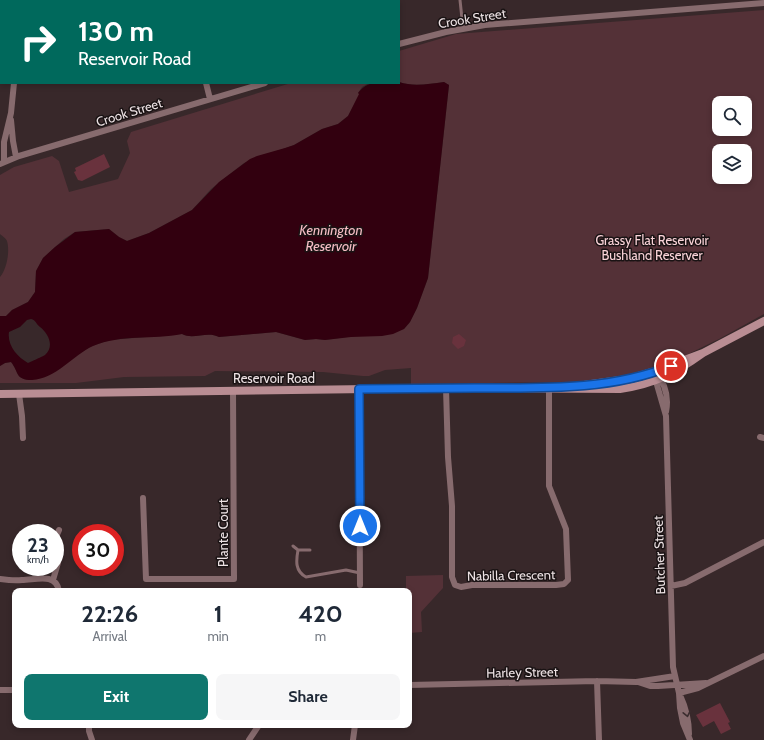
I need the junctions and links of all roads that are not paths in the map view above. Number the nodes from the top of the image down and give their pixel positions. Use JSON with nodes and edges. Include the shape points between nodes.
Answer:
{"nodes":[{"id":1,"x":460,"y":0,"type":"edge"},
{"id":2,"x":764,"y":3,"type":"edge"},
{"id":3,"x":463,"y":28,"type":"junction"},
{"id":4,"x":400,"y":44,"type":"edge"},
{"id":5,"x":14,"y":84,"type":"edge"},
{"id":6,"x":206,"y":84,"type":"edge"},
{"id":7,"x":262,"y":84,"type":"edge"},
{"id":8,"x":210,"y":99,"type":"junction"},
{"id":9,"x":11,"y":113,"type":"junction"},
{"id":10,"x":16,"y":157,"type":"junction"},
{"id":11,"x":2,"y":163,"type":"edge"},
{"id":12,"x":764,"y":321,"type":"edge"},
{"id":13,"x":703,"y":353,"type":"junction"},
{"id":14,"x":655,"y":372,"type":"junction"},
{"id":15,"x":658,"y":379,"type":"junction"},
{"id":16,"x":446,"y":388,"type":"junction"},
{"id":17,"x":549,"y":388,"type":"junction"},
{"id":18,"x":359,"y":389,"type":"junction"},
{"id":19,"x":233,"y":390,"type":"junction"},
{"id":20,"x":0,"y":394,"type":"edge"},
{"id":21,"x":19,"y":394,"type":"junction"},
{"id":22,"x":23,"y":438,"type":"dead end"},
{"id":23,"x":143,"y":498,"type":"dead end"},
{"id":24,"x":764,"y":542,"type":"edge"},
{"id":25,"x":293,"y":546,"type":"dead end"},
{"id":26,"x":298,"y":550,"type":"junction"},
{"id":27,"x":310,"y":550,"type":"dead end"},
{"id":28,"x":360,"y":573,"type":"junction"},
{"id":29,"x":54,"y":576,"type":"edge"},
{"id":30,"x":0,"y":579,"type":"edge"},
{"id":31,"x":53,"y":580,"type":"junction"},
{"id":32,"x":360,"y":585,"type":"dead end"},
{"id":33,"x":671,"y":586,"type":"junction"},
{"id":34,"x":59,"y":588,"type":"edge"},
{"id":35,"x":764,"y":656,"type":"edge"},
{"id":36,"x":675,"y":676,"type":"junction"},
{"id":37,"x":597,"y":681,"type":"junction"},
{"id":38,"x":636,"y":682,"type":"junction"},
{"id":39,"x":708,"y":682,"type":"junction"},
{"id":40,"x":677,"y":684,"type":"junction"},
{"id":41,"x":412,"y":685,"type":"edge"},
{"id":42,"x":0,"y":690,"type":"edge"},
{"id":43,"x":12,"y":690,"type":"edge"},
{"id":44,"x":679,"y":693,"type":"junction"},
{"id":45,"x":88,"y":728,"type":"edge"},
{"id":46,"x":257,"y":728,"type":"edge"},
{"id":47,"x":355,"y":728,"type":"edge"},
{"id":48,"x":690,"y":739,"type":"edge"},
{"id":49,"x":92,"y":740,"type":"edge"},
{"id":50,"x":249,"y":740,"type":"edge"},
{"id":51,"x":353,"y":740,"type":"edge"},
{"id":52,"x":599,"y":740,"type":"edge"}],
"edges":[{"from":1,"to":3,"type":"lane"},
{"from":2,"to":3,"type":"street","name":"Crook Street","via":[[498,23]]},
{"from":3,"to":4,"type":"street","name":"Crook Street"},
{"from":5,"to":9,"type":"street"},
{"from":6,"to":8,"type":"street"},
{"from":7,"to":8,"type":"street","name":"Crook Street"},
{"from":8,"to":10,"type":"street","name":"Crook Street"},
{"from":9,"to":10,"type":"street"},
{"from":9,"to":11,"type":"street"},
{"from":10,"to":11,"type":"street","name":"Crook Street"},
{"from":12,"to":13,"type":"main road","name":"Reservoir Road"},
{"from":13,"to":14,"type":"main road","name":"Reservoir Road"},
{"from":13,"to":15,"type":"main road","name":"Reservoir Road","via":[[681,369]]},
{"from":14,"to":15,"type":"street","name":"Butcher Street"},
{"from":14,"to":17,"type":"main road","name":"Reservoir Road","via":[[616,381]]},
{"from":15,"to":17,"type":"main road","name":"Reservoir Road","via":[[620,390]]},
{"from":15,"to":33,"type":"street","name":"Butcher Street","via":[[668,404],[666,416]]},
{"from":16,"to":17,"type":"main road","name":"Reservoir Road"},
{"from":16,"to":17,"type":"street","name":"Nabilla Crescent","via":[[452,506],[452,577],[455,585],[461,587],[556,585],[564,584],[568,580],[566,529],[549,486]]},
{"from":16,"to":18,"type":"main road","name":"Reservoir Road"},
{"from":18,"to":19,"type":"main road","name":"Reservoir Road"},
{"from":18,"to":28,"type":"street"},
{"from":19,"to":21,"type":"main road","name":"Reservoir Road"},
{"from":19,"to":23,"type":"street","name":"Plante Court","via":[[234,579],[146,579]]},
{"from":20,"to":21,"type":"main road","name":"Reservoir Road"},
{"from":21,"to":22,"type":"street"},
{"from":24,"to":33,"type":"street","via":[[689,581]]},
{"from":25,"to":26,"type":"lane"},
{"from":26,"to":27,"type":"lane"},
{"from":26,"to":28,"type":"lane","via":[[298,570],[306,577],[346,570]]},
{"from":28,"to":32,"type":"street"},
{"from":29,"to":31,"type":"street"},
{"from":30,"to":31,"type":"street"},
{"from":31,"to":34,"type":"street"},
{"from":33,"to":36,"type":"street","name":"Butcher Street"},
{"from":35,"to":39,"type":"street","name":"Harley Street"},
{"from":36,"to":38,"type":"street","name":"Harley Street"},
{"from":36,"to":40,"type":"street","name":"Butcher Street"},
{"from":37,"to":38,"type":"street","name":"Harley Street"},
{"from":37,"to":41,"type":"street","name":"Harley Street"},
{"from":37,"to":52,"type":"street"},
{"from":38,"to":40,"type":"street","name":"Harley Street","via":[[650,686]]},
{"from":39,"to":40,"type":"street","name":"Harley Street"},
{"from":39,"to":44,"type":"street","name":"Harley Street","via":[[698,688]]},
{"from":40,"to":44,"type":"street","name":"Butcher Street"},
{"from":42,"to":43,"type":"street"},
{"from":44,"to":48,"type":"street","name":"Butcher Street","via":[[686,706]]},
{"from":45,"to":49,"type":"street"},
{"from":46,"to":50,"type":"street"},
{"from":47,"to":51,"type":"street"}]}
